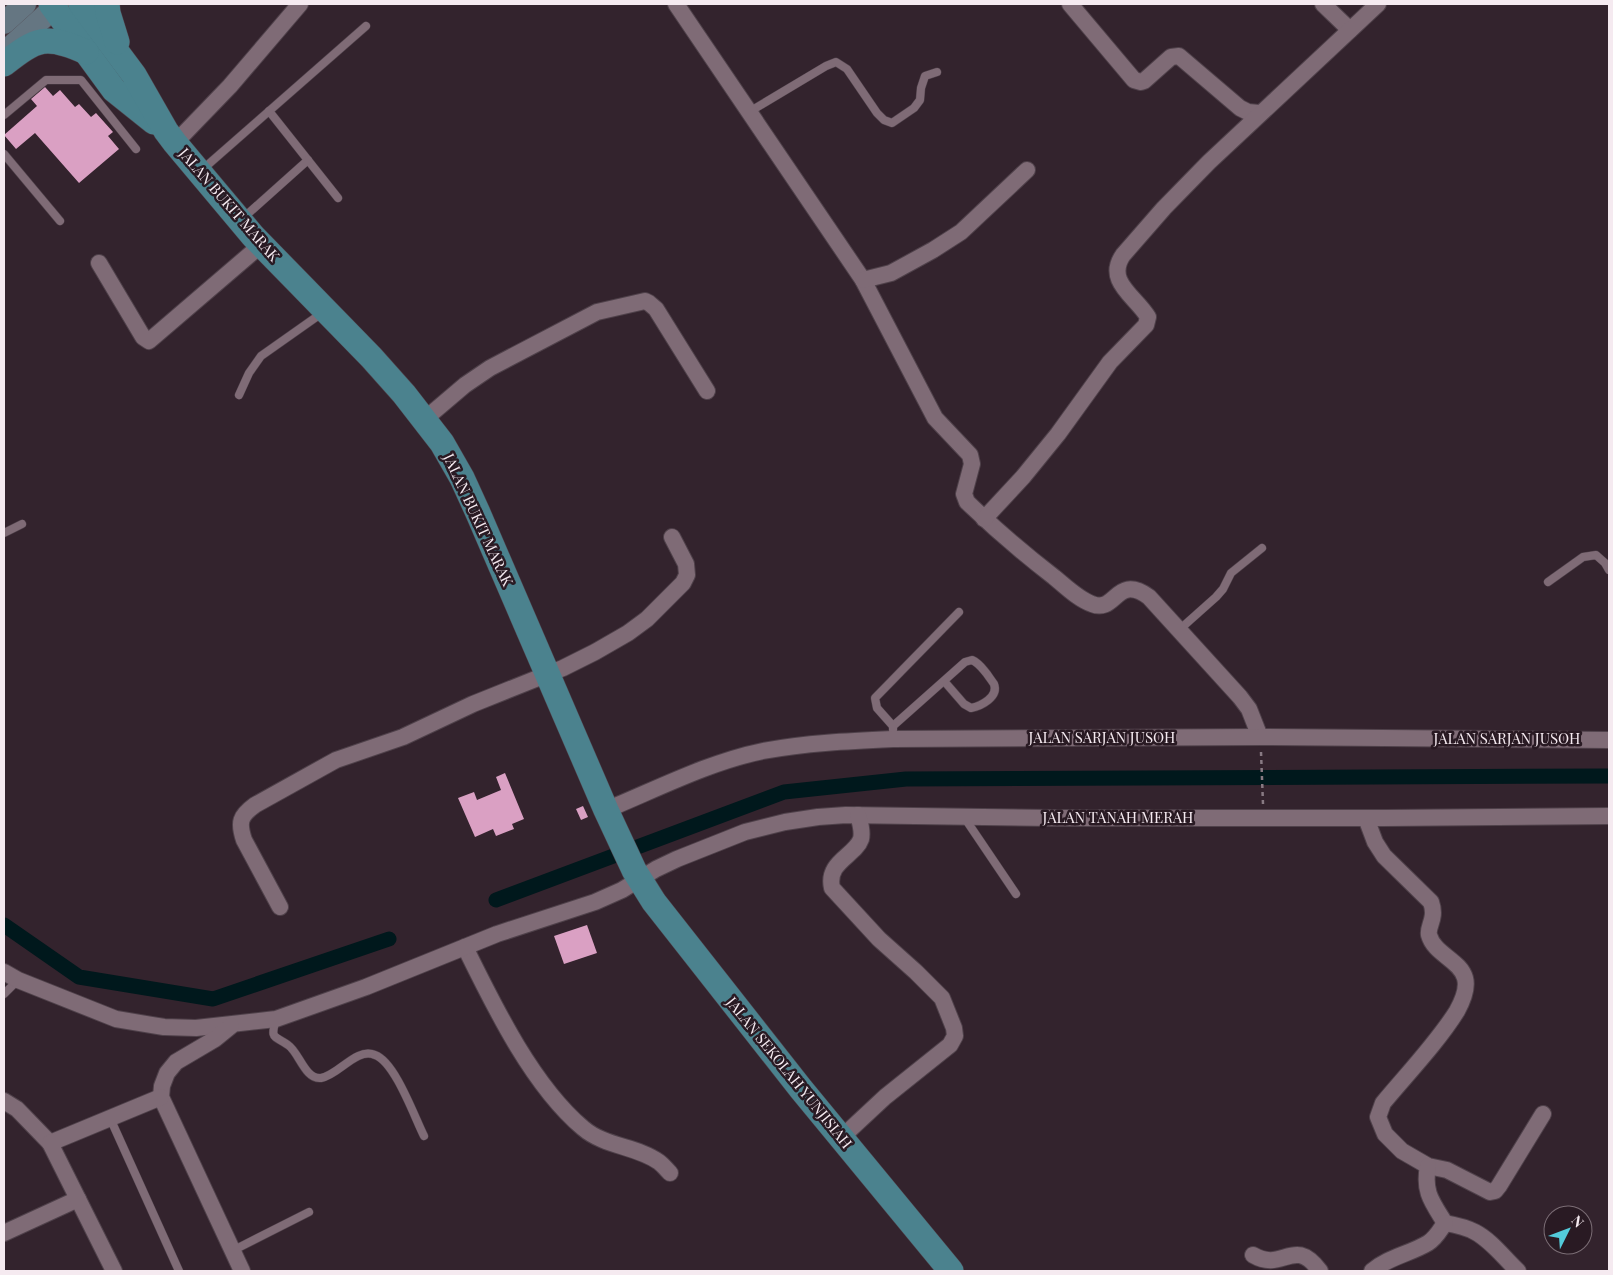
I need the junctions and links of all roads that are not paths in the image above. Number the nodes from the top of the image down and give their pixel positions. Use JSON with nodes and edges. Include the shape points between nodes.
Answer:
{"nodes":[{"id":1,"x":25,"y":4,"type":"edge"},
{"id":2,"x":81,"y":4,"type":"edge"},
{"id":3,"x":107,"y":4,"type":"edge"},
{"id":4,"x":300,"y":4,"type":"edge"},
{"id":5,"x":676,"y":4,"type":"edge"},
{"id":6,"x":1070,"y":4,"type":"edge"},
{"id":7,"x":1323,"y":4,"type":"edge"},
{"id":8,"x":1378,"y":4,"type":"edge"},
{"id":9,"x":54,"y":5,"type":"edge"},
{"id":10,"x":4,"y":23,"type":"edge"},
{"id":11,"x":366,"y":26,"type":"dead end"},
{"id":12,"x":1350,"y":30,"type":"junction"},
{"id":13,"x":86,"y":52,"type":"junction"},
{"id":14,"x":4,"y":54,"type":"edge"},
{"id":15,"x":4,"y":64,"type":"edge"},
{"id":16,"x":938,"y":72,"type":"dead end"},
{"id":17,"x":134,"y":75,"type":"junction"},
{"id":18,"x":269,"y":112,"type":"junction"},
{"id":19,"x":749,"y":112,"type":"junction"},
{"id":20,"x":1259,"y":113,"type":"junction"},
{"id":21,"x":4,"y":115,"type":"edge"},
{"id":22,"x":170,"y":137,"type":"junction"},
{"id":23,"x":136,"y":149,"type":"dead end"},
{"id":24,"x":4,"y":154,"type":"edge"},
{"id":25,"x":308,"y":160,"type":"junction"},
{"id":26,"x":1027,"y":170,"type":"dead end"},
{"id":27,"x":199,"y":172,"type":"junction"},
{"id":28,"x":338,"y":198,"type":"dead end"},
{"id":29,"x":60,"y":221,"type":"dead end"},
{"id":30,"x":240,"y":221,"type":"junction"},
{"id":31,"x":261,"y":245,"type":"junction"},
{"id":32,"x":99,"y":263,"type":"dead end"},
{"id":33,"x":863,"y":280,"type":"junction"},
{"id":34,"x":325,"y":311,"type":"junction"},
{"id":35,"x":707,"y":391,"type":"dead end"},
{"id":36,"x":239,"y":395,"type":"dead end"},
{"id":37,"x":425,"y":419,"type":"junction"},
{"id":38,"x":984,"y":519,"type":"junction"},
{"id":39,"x":22,"y":524,"type":"dead end"},
{"id":40,"x":4,"y":533,"type":"edge"},
{"id":41,"x":672,"y":536,"type":"dead end"},
{"id":42,"x":1262,"y":548,"type":"dead end"},
{"id":43,"x":1609,"y":570,"type":"edge"},
{"id":44,"x":1548,"y":582,"type":"dead end"},
{"id":45,"x":959,"y":612,"type":"dead end"},
{"id":46,"x":1179,"y":630,"type":"junction"},
{"id":47,"x":548,"y":674,"type":"junction"},
{"id":48,"x":944,"y":681,"type":"junction"},
{"id":49,"x":893,"y":732,"type":"junction"},
{"id":50,"x":1609,"y":740,"type":"edge"},
{"id":51,"x":1261,"y":745,"type":"junction"},
{"id":52,"x":608,"y":815,"type":"junction"},
{"id":53,"x":858,"y":815,"type":"junction"},
{"id":54,"x":1609,"y":816,"type":"edge"},
{"id":55,"x":964,"y":817,"type":"junction"},
{"id":56,"x":1366,"y":818,"type":"junction"},
{"id":57,"x":637,"y":875,"type":"junction"},
{"id":58,"x":1016,"y":894,"type":"dead end"},
{"id":59,"x":280,"y":907,"type":"dead end"},
{"id":60,"x":465,"y":947,"type":"junction"},
{"id":61,"x":11,"y":976,"type":"edge"},
{"id":62,"x":4,"y":994,"type":"edge"},
{"id":63,"x":276,"y":1019,"type":"junction"},
{"id":64,"x":231,"y":1026,"type":"junction"},
{"id":65,"x":161,"y":1097,"type":"junction"},
{"id":66,"x":4,"y":1101,"type":"edge"},
{"id":67,"x":1543,"y":1114,"type":"dead end"},
{"id":68,"x":110,"y":1118,"type":"junction"},
{"id":69,"x":424,"y":1136,"type":"dead end"},
{"id":70,"x":841,"y":1138,"type":"junction"},
{"id":71,"x":50,"y":1143,"type":"junction"},
{"id":72,"x":1428,"y":1166,"type":"junction"},
{"id":73,"x":670,"y":1173,"type":"dead end"},
{"id":74,"x":78,"y":1199,"type":"junction"},
{"id":75,"x":309,"y":1212,"type":"dead end"},
{"id":76,"x":1446,"y":1223,"type":"junction"},
{"id":77,"x":4,"y":1233,"type":"edge"},
{"id":78,"x":232,"y":1251,"type":"junction"},
{"id":79,"x":1253,"y":1255,"type":"dead end"},
{"id":80,"x":114,"y":1271,"type":"edge"},
{"id":81,"x":179,"y":1271,"type":"edge"},
{"id":82,"x":242,"y":1271,"type":"edge"},
{"id":83,"x":951,"y":1271,"type":"edge"},
{"id":84,"x":1320,"y":1271,"type":"edge"},
{"id":85,"x":1372,"y":1271,"type":"edge"},
{"id":86,"x":1518,"y":1271,"type":"edge"}],
"edges":[{"from":1,"to":10,"type":"main road"},
{"from":2,"to":17,"type":"main road","name":"JALAN BUKIT MARAK"},
{"from":3,"to":17,"type":"main road","via":[[114,35]]},
{"from":4,"to":22,"type":"street","via":[[230,86]]},
{"from":5,"to":19,"type":"street"},
{"from":6,"to":20,"type":"street","via":[[1134,80],[1144,81],[1171,57],[1179,56],[1240,108]]},
{"from":7,"to":12,"type":"street"},
{"from":8,"to":12,"type":"street"},
{"from":9,"to":13,"type":"main road","name":"JALAN BUKIT MARAK"},
{"from":9,"to":14,"type":"main road"},
{"from":11,"to":18,"type":"lane"},
{"from":12,"to":20,"type":"street"},
{"from":13,"to":15,"type":"main road","via":[[67,43],[40,41],[24,48]]},
{"from":13,"to":22,"type":"main road","name":"JALAN BUKIT MARAK","via":[[114,90]]},
{"from":16,"to":19,"type":"lane","via":[[925,76],[920,100],[892,123],[877,113],[847,69],[836,62]]},
{"from":17,"to":22,"type":"main road","name":"JALAN BUKIT MARAK"},
{"from":18,"to":25,"type":"lane"},
{"from":18,"to":27,"type":"lane"},
{"from":19,"to":33,"type":"street"},
{"from":20,"to":38,"type":"street","via":[[1164,208],[1118,263],[1116,272],[1120,282],[1143,308],[1148,317],[1146,325],[1110,362],[1058,434]]},
{"from":21,"to":23,"type":"lane","via":[[46,80],[78,80],[83,82]]},
{"from":22,"to":27,"type":"main road","name":"JALAN BUKIT MARAK"},
{"from":24,"to":29,"type":"lane"},
{"from":25,"to":28,"type":"lane"},
{"from":25,"to":30,"type":"lane"},
{"from":26,"to":33,"type":"street","via":[[961,232],[891,273]]},
{"from":27,"to":30,"type":"main road","name":"JALAN BUKIT MARAK"},
{"from":30,"to":31,"type":"main road","name":"JALAN BUKIT MARAK"},
{"from":31,"to":32,"type":"street","via":[[149,341],[142,337]]},
{"from":31,"to":34,"type":"main road","name":"JALAN BUKIT MARAK"},
{"from":33,"to":38,"type":"street","via":[[935,418],[970,455],[972,464],[964,494],[967,502]]},
{"from":34,"to":36,"type":"lane","via":[[261,356],[249,372]]},
{"from":34,"to":37,"type":"main road","name":"JALAN BUKIT MARAK","via":[[401,389]]},
{"from":35,"to":37,"type":"street","via":[[656,308],[649,302],[640,302],[597,312],[490,368]]},
{"from":37,"to":47,"type":"main road","name":"JALAN BUKIT MARAK","via":[[462,478]]},
{"from":38,"to":46,"type":"street","via":[[1066,587],[1092,604],[1101,606],[1129,588],[1139,590]]},
{"from":39,"to":40,"type":"lane"},
{"from":41,"to":47,"type":"street","via":[[686,564],[687,575],[683,583],[628,633]]},
{"from":42,"to":46,"type":"lane","via":[[1232,574],[1216,597]]},
{"from":43,"to":44,"type":"lane","via":[[1596,555],[1583,557]]},
{"from":45,"to":49,"type":"lane","via":[[875,698]]},
{"from":46,"to":51,"type":"street","via":[[1249,709]]},
{"from":47,"to":52,"type":"main road","name":"JALAN BUKIT MARAK"},
{"from":47,"to":59,"type":"street","via":[[403,737],[336,760],[255,804],[241,819],[240,829]]},
{"from":48,"to":48,"type":"lane","via":[[965,662],[972,660],[979,663],[995,691],[992,697],[971,708]]},
{"from":48,"to":49,"type":"lane"},
{"from":49,"to":51,"type":"street","name":"JALAN SARJAN JUSOH"},
{"from":49,"to":52,"type":"street","name":"JALAN SARJAN JUSOH","via":[[762,751],[696,772]]},
{"from":50,"to":51,"type":"street","name":"JALAN SARJAN JUSOH"},
{"from":52,"to":57,"type":"main road","name":"JALAN BUKIT MARAK"},
{"from":53,"to":55,"type":"street","name":"JALAN TANAH MERAH"},
{"from":53,"to":57,"type":"street","name":"JALAN TANAH MERAH","via":[[818,817],[745,832]]},
{"from":53,"to":70,"type":"street","via":[[861,838],[840,860],[831,878],[832,888],[879,939],[940,996],[955,1036],[950,1045]]},
{"from":54,"to":56,"type":"street","name":"JALAN TANAH MERAH"},
{"from":55,"to":56,"type":"street","name":"JALAN TANAH MERAH"},
{"from":55,"to":58,"type":"lane"},
{"from":56,"to":72,"type":"street","via":[[1384,856],[1431,902],[1434,912],[1428,933],[1433,943],[1459,968],[1467,988],[1457,1010],[1383,1104],[1378,1117],[1385,1134],[1402,1151]]},
{"from":57,"to":60,"type":"street","name":"JALAN TANAH MERAH","via":[[622,890],[594,902]]},
{"from":57,"to":70,"type":"main road","name":"JALAN SEKOLAH YUNJISIAH","via":[[681,939]]},
{"from":60,"to":63,"type":"street","name":"JALAN TANAH MERAH"},
{"from":60,"to":73,"type":"street","via":[[532,1069],[557,1101],[583,1128],[600,1140],[658,1162]]},
{"from":61,"to":62,"type":"lane"},
{"from":61,"to":64,"type":"street","name":"JALAN TANAH MERAH","via":[[116,1019],[164,1027]]},
{"from":63,"to":64,"type":"street","name":"JALAN TANAH MERAH"},
{"from":63,"to":69,"type":"lane","via":[[272,1031],[275,1037],[291,1047],[314,1078],[328,1076],[364,1054],[374,1054],[383,1059],[396,1077]]},
{"from":64,"to":65,"type":"street","via":[[176,1062],[166,1073]]},
{"from":65,"to":68,"type":"street"},
{"from":65,"to":78,"type":"street"},
{"from":66,"to":71,"type":"street"},
{"from":67,"to":72,"type":"street","via":[[1495,1190],[1484,1190],[1447,1170]]},
{"from":68,"to":71,"type":"street"},
{"from":68,"to":81,"type":"lane"},
{"from":70,"to":83,"type":"main road","name":"JALAN SEKOLAH YUNJISIAH"},
{"from":71,"to":74,"type":"street"},
{"from":72,"to":76,"type":"street","via":[[1426,1190]]},
{"from":74,"to":77,"type":"street"},
{"from":74,"to":80,"type":"street"},
{"from":75,"to":78,"type":"lane"},
{"from":76,"to":85,"type":"street","via":[[1428,1243]]},
{"from":76,"to":86,"type":"street","via":[[1476,1232]]},
{"from":78,"to":82,"type":"street"},
{"from":79,"to":84,"type":"street","via":[[1270,1262],[1295,1254],[1305,1256]]}]}
